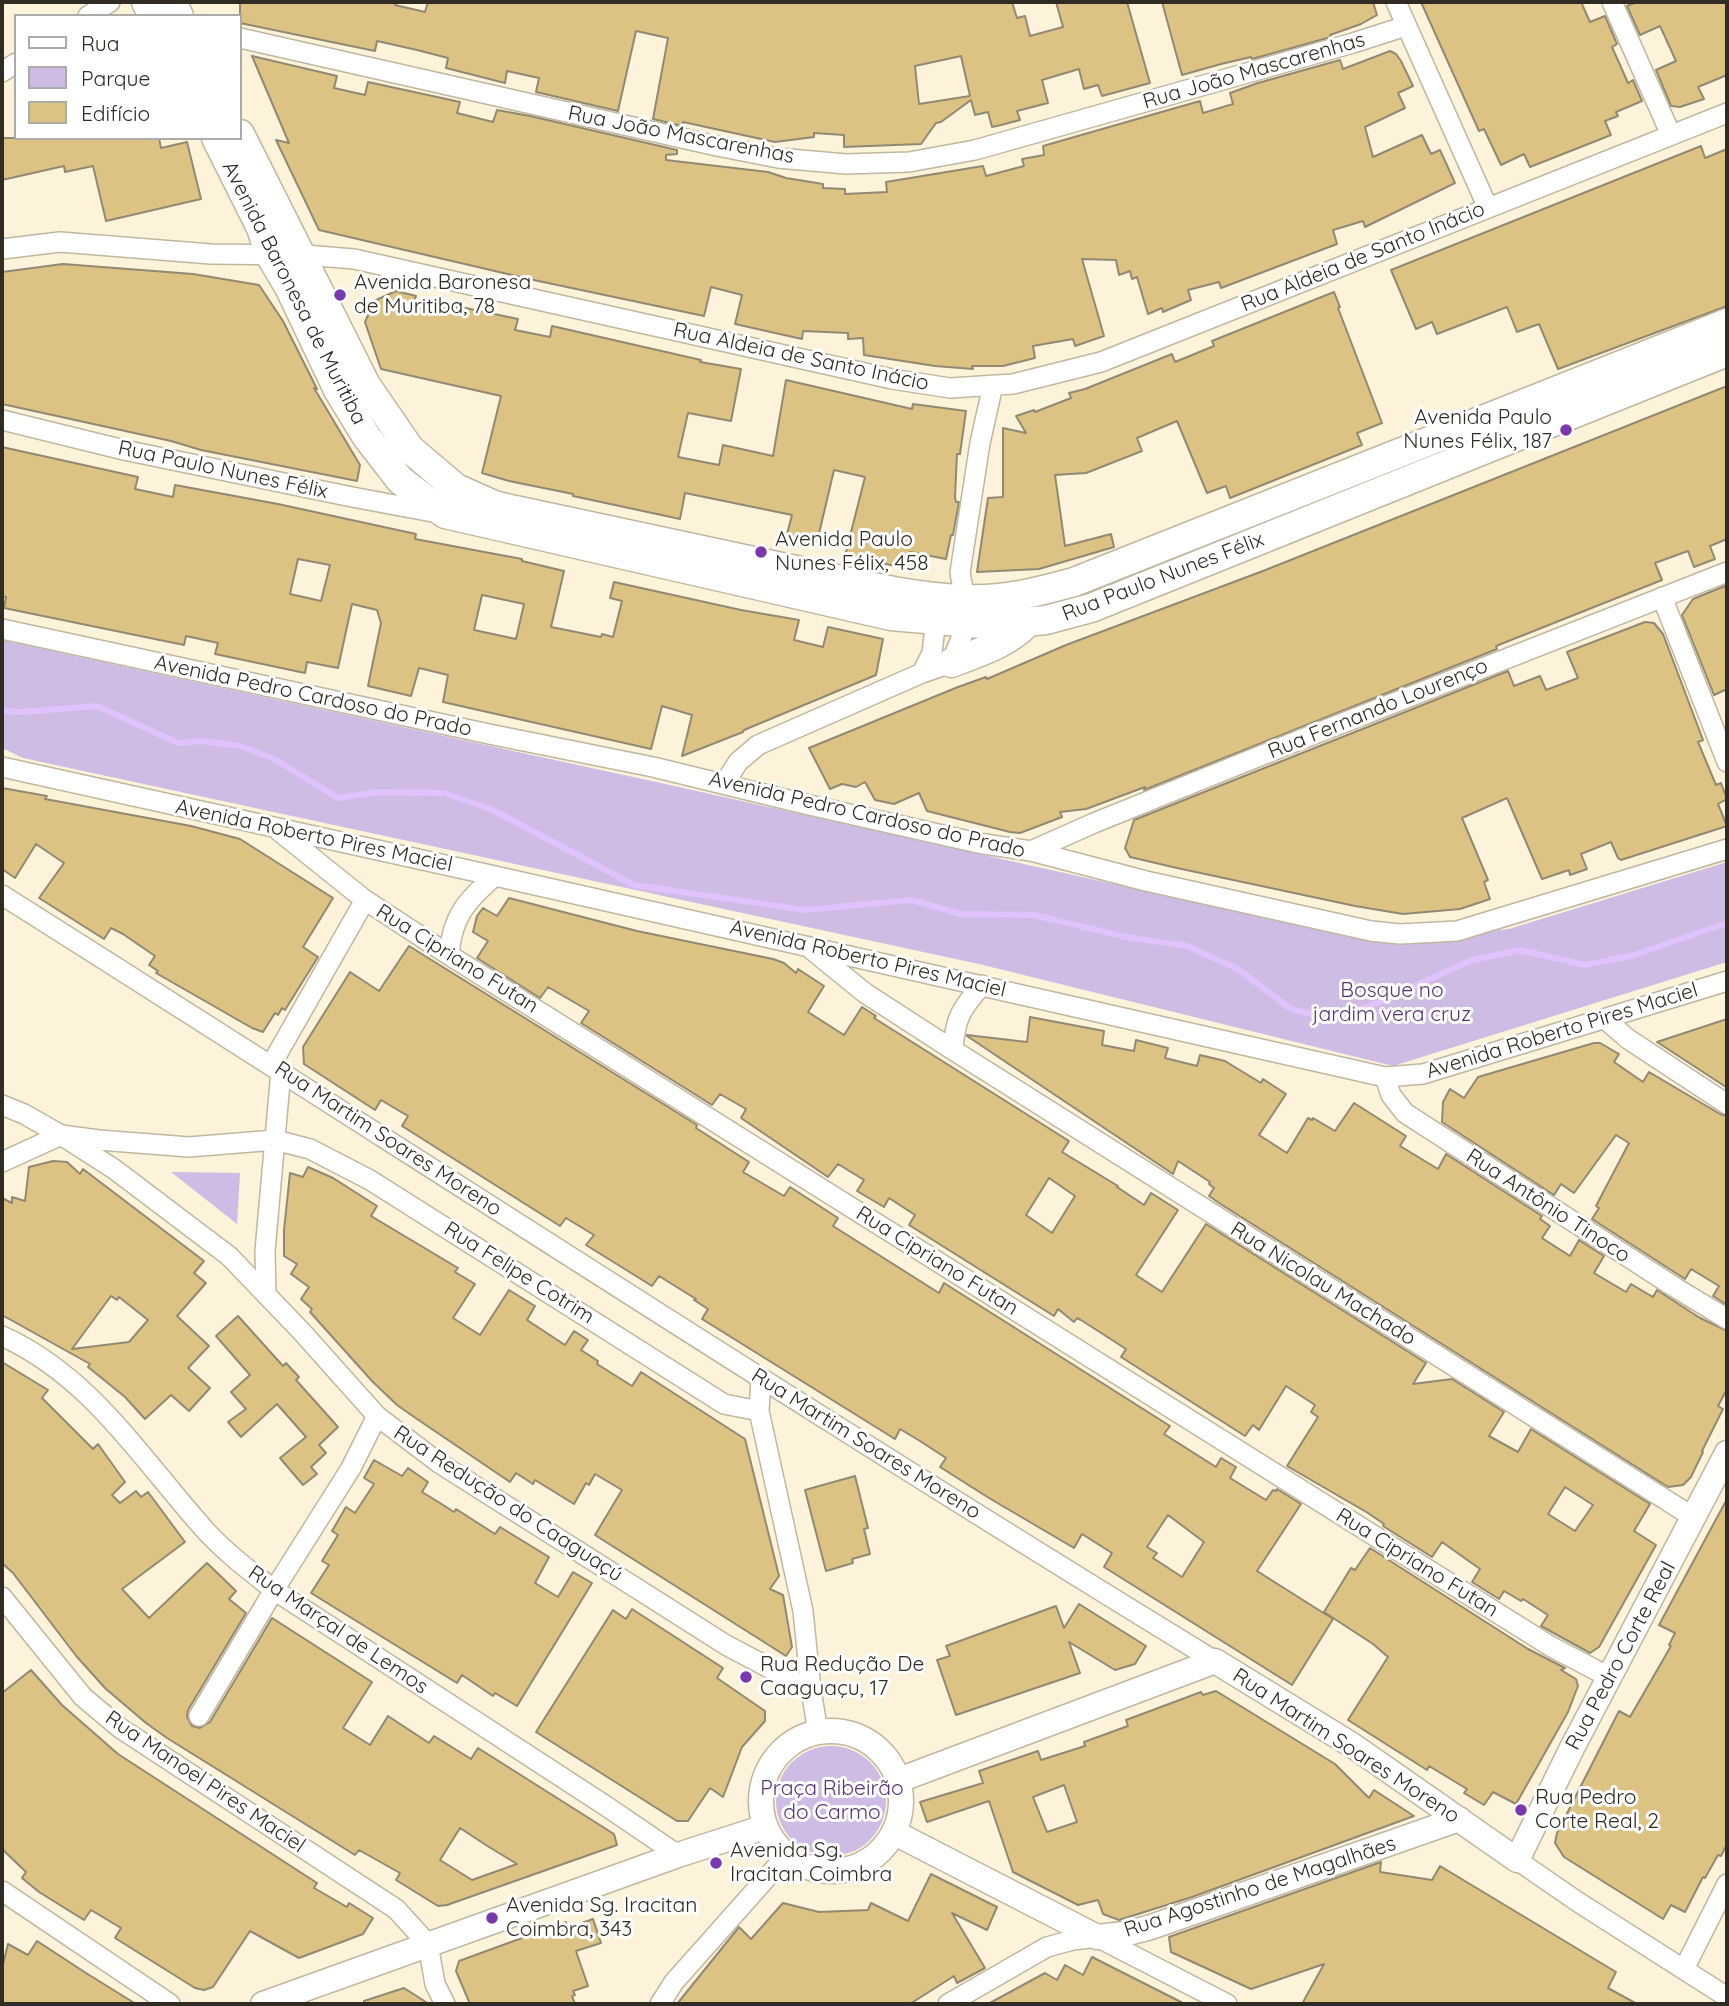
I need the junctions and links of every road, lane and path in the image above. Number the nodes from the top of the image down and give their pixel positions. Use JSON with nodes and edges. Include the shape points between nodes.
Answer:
{"nodes":[{"id":1,"x":110,"y":2,"type":"edge"},
{"id":2,"x":1396,"y":2,"type":"edge"},
{"id":3,"x":1612,"y":2,"type":"edge"},
{"id":4,"x":91,"y":14,"type":"edge"},
{"id":5,"x":1406,"y":26,"type":"junction"},
{"id":6,"x":242,"y":38,"type":"edge"},
{"id":7,"x":1727,"y":113,"type":"edge"},
{"id":8,"x":1671,"y":135,"type":"junction"},
{"id":9,"x":242,"y":138,"type":"edge"},
{"id":10,"x":217,"y":140,"type":"edge"},
{"id":11,"x":1488,"y":208,"type":"junction"},
{"id":12,"x":2,"y":249,"type":"edge"},
{"id":13,"x":301,"y":255,"type":"junction"},
{"id":14,"x":270,"y":256,"type":"junction"},
{"id":15,"x":1727,"y":323,"type":"edge"},
{"id":16,"x":1727,"y":352,"type":"edge"},
{"id":17,"x":993,"y":385,"type":"junction"},
{"id":18,"x":2,"y":420,"type":"edge"},
{"id":19,"x":400,"y":480,"type":"junction"},
{"id":20,"x":352,"y":497,"type":"junction"},
{"id":21,"x":445,"y":514,"type":"junction"},
{"id":22,"x":492,"y":515,"type":"junction"},
{"id":23,"x":1727,"y":572,"type":"edge"},
{"id":24,"x":1662,"y":597,"type":"junction"},
{"id":25,"x":953,"y":603,"type":"junction"},
{"id":26,"x":1027,"y":623,"type":"junction"},
{"id":27,"x":2,"y":629,"type":"edge"},
{"id":28,"x":951,"y":663,"type":"junction"},
{"id":29,"x":922,"y":673,"type":"junction"},
{"id":30,"x":1727,"y":762,"type":"edge"},
{"id":31,"x":2,"y":767,"type":"edge"},
{"id":32,"x":725,"y":783,"type":"junction"},
{"id":33,"x":276,"y":828,"type":"junction"},
{"id":34,"x":1727,"y":849,"type":"edge"},
{"id":35,"x":1031,"y":851,"type":"junction"},
{"id":36,"x":495,"y":876,"type":"junction"},
{"id":37,"x":2,"y":895,"type":"edge"},
{"id":38,"x":365,"y":900,"type":"junction"},
{"id":39,"x":807,"y":946,"type":"junction"},
{"id":40,"x":449,"y":955,"type":"junction"},
{"id":41,"x":1727,"y":981,"type":"edge"},
{"id":42,"x":982,"y":985,"type":"junction"},
{"id":43,"x":1605,"y":1019,"type":"junction"},
{"id":44,"x":953,"y":1050,"type":"junction"},
{"id":45,"x":276,"y":1068,"type":"junction"},
{"id":46,"x":1385,"y":1077,"type":"junction"},
{"id":47,"x":1727,"y":1104,"type":"edge"},
{"id":48,"x":2,"y":1105,"type":"edge"},
{"id":49,"x":61,"y":1135,"type":"junction"},
{"id":50,"x":275,"y":1140,"type":"junction"},
{"id":51,"x":2,"y":1162,"type":"edge"},
{"id":52,"x":266,"y":1294,"type":"junction"},
{"id":53,"x":1727,"y":1319,"type":"edge"},
{"id":54,"x":2,"y":1336,"type":"edge"},
{"id":55,"x":761,"y":1379,"type":"junction"},
{"id":56,"x":759,"y":1411,"type":"junction"},
{"id":57,"x":377,"y":1416,"type":"junction"},
{"id":58,"x":1727,"y":1454,"type":"edge"},
{"id":59,"x":1693,"y":1517,"type":"junction"},
{"id":60,"x":274,"y":1590,"type":"junction"},
{"id":61,"x":2,"y":1597,"type":"edge"},
{"id":62,"x":1215,"y":1661,"type":"junction"},
{"id":63,"x":1609,"y":1677,"type":"junction"},
{"id":64,"x":811,"y":1690,"type":"junction"},
{"id":65,"x":199,"y":1716,"type":"dead end"},
{"id":66,"x":818,"y":1732,"type":"junction"},
{"id":67,"x":899,"y":1780,"type":"junction"},
{"id":68,"x":1459,"y":1819,"type":"junction"},
{"id":69,"x":765,"y":1827,"type":"junction"},
{"id":70,"x":895,"y":1833,"type":"junction"},
{"id":71,"x":678,"y":1855,"type":"junction"},
{"id":72,"x":786,"y":1856,"type":"junction"},
{"id":73,"x":1517,"y":1860,"type":"junction"},
{"id":74,"x":1727,"y":1884,"type":"edge"},
{"id":75,"x":3,"y":1898,"type":"edge"},
{"id":76,"x":1097,"y":1937,"type":"junction"},
{"id":77,"x":428,"y":1944,"type":"junction"},
{"id":78,"x":1684,"y":1969,"type":"junction"},
{"id":79,"x":1727,"y":1997,"type":"edge"},
{"id":80,"x":170,"y":2004,"type":"edge"},
{"id":81,"x":262,"y":2004,"type":"edge"},
{"id":82,"x":445,"y":2004,"type":"edge"},
{"id":83,"x":660,"y":2004,"type":"edge"},
{"id":84,"x":948,"y":2004,"type":"edge"},
{"id":85,"x":1227,"y":2004,"type":"edge"}],
"edges":[{"from":1,"to":4,"type":"street"},
{"from":2,"to":5,"type":"street"},
{"from":3,"to":8,"type":"street"},
{"from":5,"to":6,"type":"street","name":"Rua João Mascarenhas","via":[[975,149],[909,162],[846,164],[778,158],[718,146]]},
{"from":5,"to":11,"type":"street"},
{"from":7,"to":8,"type":"street","name":"Rua Aldeia de Santo Inácio"},
{"from":8,"to":11,"type":"street","name":"Rua Aldeia de Santo Inácio"},
{"from":9,"to":13,"type":"main road","name":"Avenida Baronesa de Muritiba"},
{"from":10,"to":14,"type":"main road","name":"Avenida Baronesa de Muritiba"},
{"from":11,"to":17,"type":"street","name":"Rua Aldeia de Santo Inácio","via":[[1101,362]]},
{"from":12,"to":14,"type":"street","name":"Rua Aldeia de Santo Inácio","via":[[60,242]]},
{"from":13,"to":14,"type":"street","name":"Rua Aldeia de Santo Inácio"},
{"from":13,"to":17,"type":"street","name":"Rua Aldeia de Santo Inácio","via":[[354,259],[892,379],[950,387]]},
{"from":13,"to":22,"type":"main road","name":"Avenida Baronesa de Muritiba","via":[[366,385],[410,449]]},
{"from":14,"to":19,"type":"main road","name":"Avenida Baronesa de Muritiba","via":[[338,390]]},
{"from":15,"to":25,"type":"main road","name":"Rua Paulo Nunes Félix","via":[[1109,570],[1037,592]]},
{"from":16,"to":26,"type":"main road","name":"Rua Paulo Nunes Félix","via":[[1091,608]]},
{"from":17,"to":25,"type":"street"},
{"from":18,"to":20,"type":"street","name":"Rua Paulo Nunes Félix"},
{"from":19,"to":20,"type":"street"},
{"from":19,"to":21,"type":"main road","name":"Avenida Baronesa de Muritiba"},
{"from":20,"to":21,"type":"street","name":"Rua Paulo Nunes Félix"},
{"from":21,"to":22,"type":"main road","name":"Avenida Baronesa de Muritiba"},
{"from":22,"to":25,"type":"main road","name":"Rua Paulo Nunes Félix","via":[[891,616]]},
{"from":23,"to":24,"type":"street","name":"Rua Fernando Lourenço"},
{"from":24,"to":30,"type":"street"},
{"from":24,"to":35,"type":"street","name":"Rua Fernando Lourenço"},
{"from":25,"to":26,"type":"main road","name":"Rua Paulo Nunes Félix"},
{"from":25,"to":28,"type":"street","via":[[959,647]]},
{"from":25,"to":29,"type":"street"},
{"from":26,"to":28,"type":"main road","via":[[1002,642]]},
{"from":27,"to":32,"type":"street","name":"Avenida Pedro Cardoso do Prado"},
{"from":28,"to":29,"type":"street"},
{"from":29,"to":32,"type":"street","via":[[758,745],[738,762]]},
{"from":31,"to":33,"type":"street","name":"Avenida Roberto Pires Maciel"},
{"from":32,"to":35,"type":"street","name":"Avenida Pedro Cardoso do Prado","via":[[978,843]]},
{"from":33,"to":36,"type":"street","name":"Avenida Roberto Pires Maciel"},
{"from":33,"to":38,"type":"street","name":"Rua Cipriano Futan"},
{"from":34,"to":35,"type":"street","name":"Avenida Pedro Cardoso do Prado","via":[[1457,931],[1400,934],[1173,887]]},
{"from":36,"to":39,"type":"street","name":"Avenida Roberto Pires Maciel"},
{"from":36,"to":40,"type":"street","via":[[463,906]]},
{"from":37,"to":45,"type":"street","name":"Rua Martim Soares Moreno"},
{"from":38,"to":40,"type":"street","name":"Rua Cipriano Futan"},
{"from":38,"to":45,"type":"street"},
{"from":39,"to":42,"type":"street","name":"Avenida Roberto Pires Maciel"},
{"from":39,"to":44,"type":"street","name":"Rua Nicolau Machado","via":[[864,993]]},
{"from":40,"to":63,"type":"street","name":"Rua Cipriano Futan","via":[[1550,1646]]},
{"from":41,"to":43,"type":"street","name":"Avenida Roberto Pires Maciel"},
{"from":42,"to":44,"type":"street","via":[[959,1015]]},
{"from":42,"to":46,"type":"street","name":"Avenida Roberto Pires Maciel"},
{"from":43,"to":46,"type":"street","name":"Avenida Roberto Pires Maciel","via":[[1423,1074]]},
{"from":43,"to":47,"type":"street"},
{"from":44,"to":59,"type":"street","name":"Rua Nicolau Machado"},
{"from":45,"to":50,"type":"street"},
{"from":45,"to":55,"type":"street","name":"Rua Martim Soares Moreno"},
{"from":46,"to":53,"type":"street","name":"Rua Antônio Tinoco","via":[[1391,1095],[1405,1112]]},
{"from":48,"to":49,"type":"street","name":"Rua Redução do Caaguaçú"},
{"from":49,"to":50,"type":"street","name":"Rua Felipe Cotrim","via":[[189,1147]]},
{"from":49,"to":51,"type":"street"},
{"from":49,"to":52,"type":"street","name":"Rua Redução do Caaguaçú","via":[[166,1206],[229,1256]]},
{"from":50,"to":52,"type":"street","via":[[265,1251]]},
{"from":50,"to":56,"type":"street","name":"Rua Felipe Cotrim","via":[[310,1149],[370,1180],[724,1404]]},
{"from":52,"to":57,"type":"street","name":"Rua Redução do Caaguaçú"},
{"from":54,"to":60,"type":"street","name":"Rua Marçal de Lemos","via":[[77,1384],[208,1533]]},
{"from":55,"to":56,"type":"street"},
{"from":55,"to":62,"type":"street","name":"Rua Martim Soares Moreno"},
{"from":56,"to":64,"type":"street","via":[[803,1611]]},
{"from":57,"to":60,"type":"street","via":[[351,1468]]},
{"from":57,"to":64,"type":"street","name":"Rua Redução do Caaguaçú","via":[[439,1463],[726,1645]]},
{"from":58,"to":59,"type":"street","name":"Rua Pedro Corte Real"},
{"from":59,"to":63,"type":"street","name":"Rua Pedro Corte Real"},
{"from":60,"to":65,"type":"street"},
{"from":60,"to":71,"type":"street","name":"Rua Marçal de Lemos"},
{"from":61,"to":77,"type":"street","name":"Rua Manoel Pires Maciel","via":[[83,1697],[120,1728],[396,1909]]},
{"from":62,"to":67,"type":"street"},
{"from":62,"to":68,"type":"street","name":"Rua Martim Soares Moreno","via":[[1352,1745]]},
{"from":63,"to":73,"type":"street","name":"Rua Pedro Corte Real"},
{"from":64,"to":66,"type":"street"},
{"from":66,"to":67,"type":"street","via":[[844,1731],[868,1740],[887,1757]]},
{"from":66,"to":69,"type":"street","via":[[799,1738],[769,1767],[762,1787]]},
{"from":67,"to":70,"type":"street","via":[[901,1816]]},
{"from":68,"to":73,"type":"street","name":"Rua Martim Soares Moreno"},
{"from":68,"to":76,"type":"street","name":"Rua Agostinho de Magalhães","via":[[1151,1927]]},
{"from":69,"to":71,"type":"street"},
{"from":69,"to":72,"type":"street"},
{"from":70,"to":72,"type":"street","via":[[871,1860],[837,1872],[802,1866]]},
{"from":70,"to":76,"type":"street"},
{"from":71,"to":77,"type":"street"},
{"from":72,"to":83,"type":"street","via":[[674,1982]]},
{"from":73,"to":78,"type":"street","name":"Rua Martim Soares Moreno"},
{"from":74,"to":78,"type":"street"},
{"from":75,"to":80,"type":"street","via":[[84,1945]]},
{"from":76,"to":84,"type":"street","name":"Rua Agostinho de Magalhães","via":[[1047,1947]]},
{"from":76,"to":85,"type":"street"},
{"from":77,"to":81,"type":"street"},
{"from":77,"to":82,"type":"street","via":[[435,1984]]},
{"from":78,"to":79,"type":"street","name":"Rua Martim Soares Moreno"}]}
